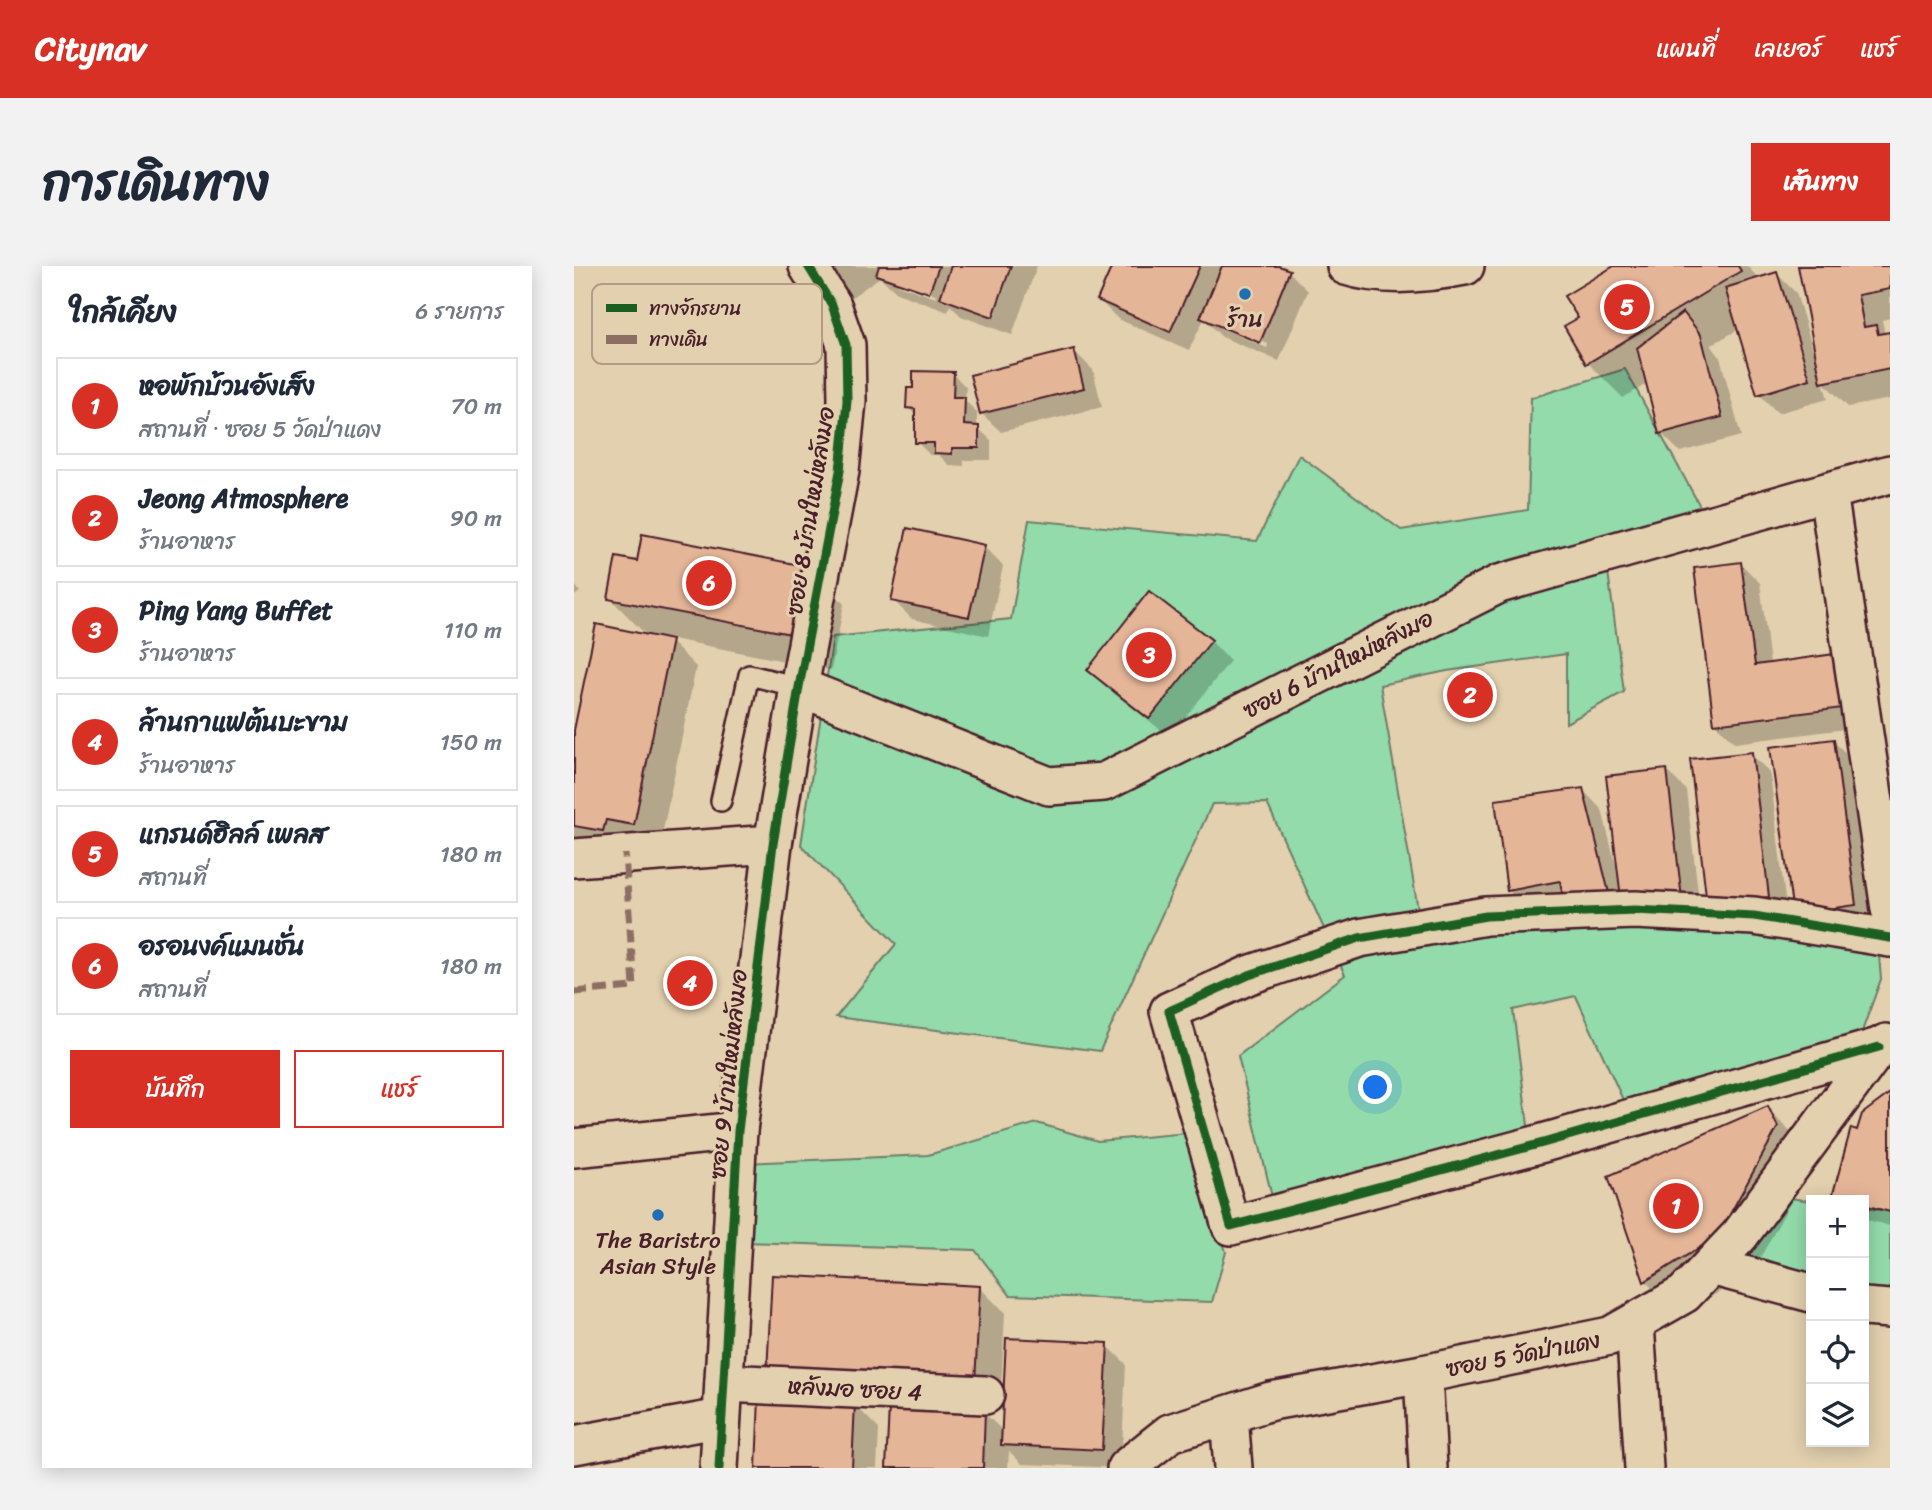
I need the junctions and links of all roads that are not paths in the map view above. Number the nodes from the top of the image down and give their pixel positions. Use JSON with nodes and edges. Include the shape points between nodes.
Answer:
{"nodes":[{"id":1,"x":808,"y":266,"type":"edge"},
{"id":2,"x":1346,"y":266,"type":"edge"},
{"id":3,"x":1465,"y":266,"type":"edge"},
{"id":4,"x":819,"y":284,"type":"edge"},
{"id":5,"x":822,"y":289,"type":"edge"},
{"id":6,"x":1890,"y":474,"type":"edge"},
{"id":7,"x":1828,"y":492,"type":"junction"},
{"id":8,"x":799,"y":687,"type":"junction"},
{"id":9,"x":721,"y":801,"type":"dead end"},
{"id":10,"x":773,"y":844,"type":"junction"},
{"id":11,"x":574,"y":858,"type":"edge"},
{"id":12,"x":1890,"y":909,"type":"edge"},
{"id":13,"x":1890,"y":938,"type":"edge"},
{"id":14,"x":1884,"y":1044,"type":"edge"},
{"id":15,"x":738,"y":1131,"type":"junction"},
{"id":16,"x":574,"y":1148,"type":"edge"},
{"id":17,"x":1711,"y":1266,"type":"junction"},
{"id":18,"x":1806,"y":1292,"type":"edge"},
{"id":19,"x":1869,"y":1307,"type":"edge"},
{"id":20,"x":1890,"y":1309,"type":"edge"},
{"id":21,"x":1635,"y":1323,"type":"junction"},
{"id":22,"x":1423,"y":1374,"type":"junction"},
{"id":23,"x":985,"y":1395,"type":"dead end"},
{"id":24,"x":723,"y":1400,"type":"junction"},
{"id":25,"x":1229,"y":1415,"type":"junction"},
{"id":26,"x":574,"y":1445,"type":"edge"},
{"id":27,"x":719,"y":1468,"type":"edge"},
{"id":28,"x":1126,"y":1468,"type":"edge"},
{"id":29,"x":1233,"y":1468,"type":"edge"},
{"id":30,"x":1428,"y":1468,"type":"edge"},
{"id":31,"x":1644,"y":1468,"type":"edge"}],
"edges":[{"from":1,"to":4,"type":"street","name":"ซอย 8 บ้านใหม่หลังมอ"},
{"from":2,"to":3,"type":"street","via":[[1389,274]]},
{"from":5,"to":8,"type":"street","name":"ซอย 8 บ้านใหม่หลังมอ","via":[[846,345],[847,401],[840,471]]},
{"from":6,"to":7,"type":"street","name":"ซอย 6 บ้านใหม่หลังมอ"},
{"from":7,"to":8,"type":"street","name":"ซอย 6 บ้านใหม่หลังมอ","via":[[1499,584],[1104,782],[1049,786]]},
{"from":7,"to":12,"type":"street"},
{"from":8,"to":9,"type":"lane","via":[[749,675]]},
{"from":8,"to":10,"type":"street","name":"ซอย 9 บ้านใหม่หลังมอ"},
{"from":10,"to":11,"type":"street"},
{"from":10,"to":15,"type":"street","name":"ซอย 9 บ้านใหม่หลังมอ"},
{"from":13,"to":14,"type":"street","via":[[1754,916],[1648,911],[1486,916],[1359,938],[1249,975],[1168,1011],[1231,1226],[1543,1143]]},
{"from":14,"to":17,"type":"street","name":"ซอย 5 วัดป่าแดง","via":[[1740,1235]]},
{"from":15,"to":16,"type":"street"},
{"from":15,"to":24,"type":"street","name":"ซอย 9 บ้านใหม่หลังมอ"},
{"from":17,"to":18,"type":"street"},
{"from":17,"to":21,"type":"street","name":"ซอย 5 วัดป่าแดง","via":[[1684,1294]]},
{"from":19,"to":20,"type":"street"},
{"from":21,"to":22,"type":"street","name":"ซอย 5 วัดป่าแดง","via":[[1610,1336]]},
{"from":21,"to":31,"type":"street"},
{"from":22,"to":25,"type":"street","name":"ซอย 5 วัดป่าแดง","via":[[1271,1401]]},
{"from":22,"to":30,"type":"street"},
{"from":23,"to":24,"type":"street","name":"หลังมอ ซอย 4"},
{"from":24,"to":26,"type":"street","name":"หลังมอ ซอย 4"},
{"from":24,"to":27,"type":"street","name":"ซอย 9 บ้านใหม่หลังมอ"},
{"from":25,"to":28,"type":"street","name":"ซอย 5 วัดป่าแดง","via":[[1170,1433]]},
{"from":25,"to":29,"type":"street"}]}
